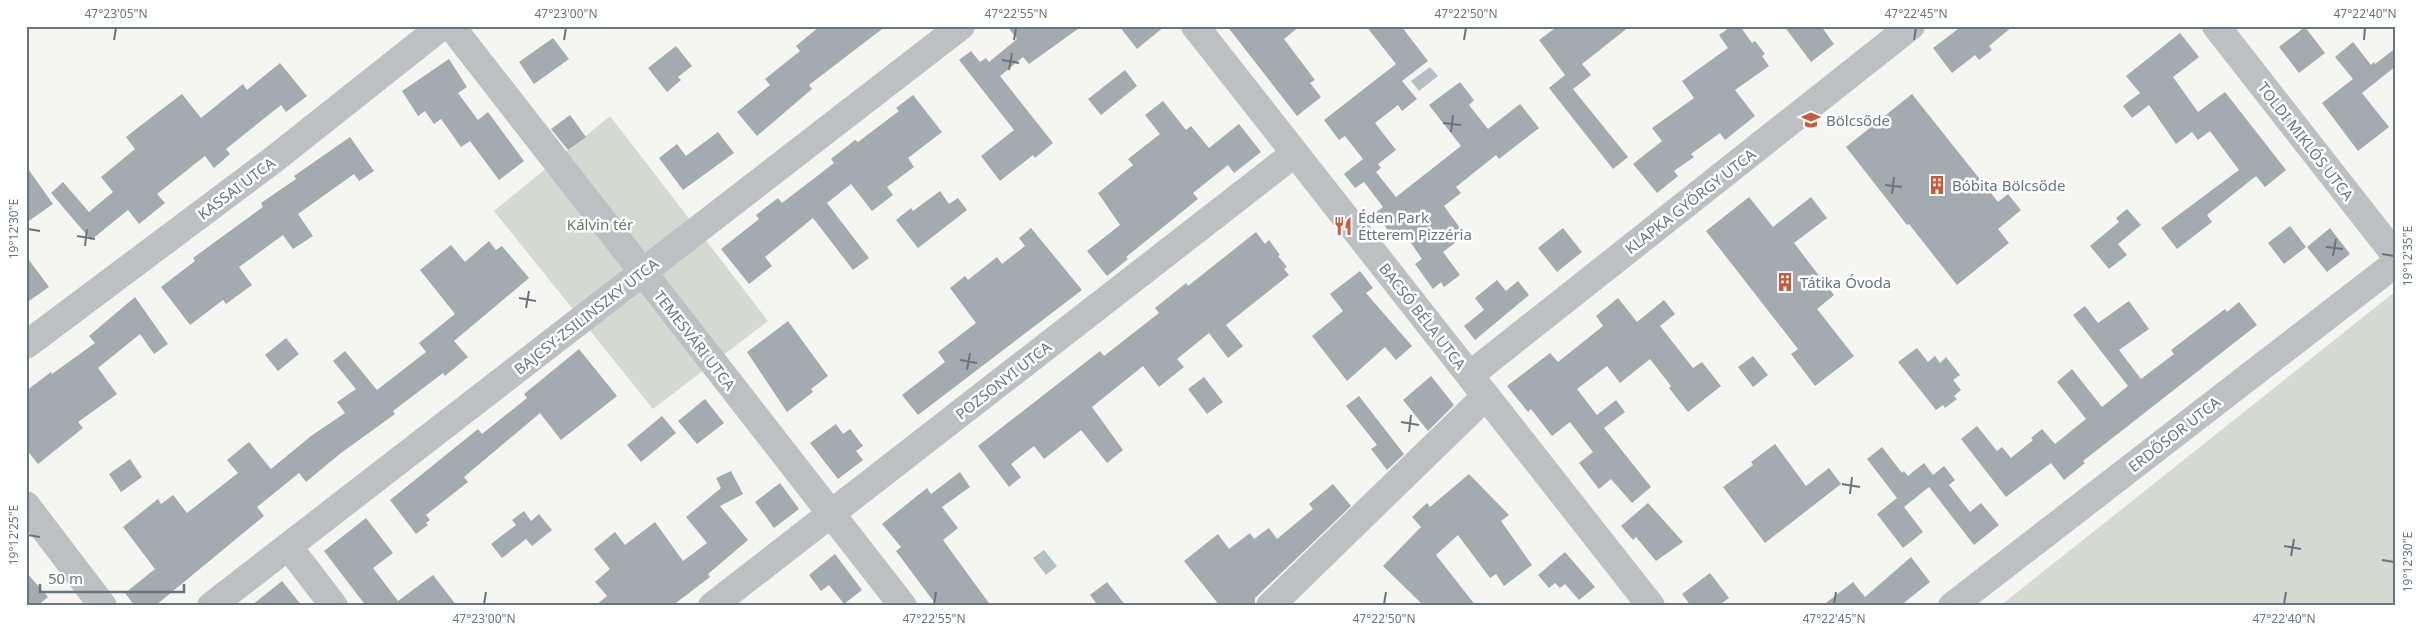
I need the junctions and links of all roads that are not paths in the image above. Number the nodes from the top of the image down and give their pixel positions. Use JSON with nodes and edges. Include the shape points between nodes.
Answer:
{"nodes":[{"id":1,"x":442,"y":26,"type":"edge"},
{"id":2,"x":451,"y":26,"type":"edge"},
{"id":3,"x":960,"y":26,"type":"edge"},
{"id":4,"x":1195,"y":26,"type":"edge"},
{"id":5,"x":1911,"y":26,"type":"edge"},
{"id":6,"x":2216,"y":26,"type":"edge"},
{"id":7,"x":1294,"y":154,"type":"junction"},
{"id":8,"x":2396,"y":256,"type":"edge"},
{"id":9,"x":2396,"y":263,"type":"edge"},
{"id":10,"x":642,"y":272,"type":"junction"},
{"id":11,"x":26,"y":345,"type":"edge"},
{"id":12,"x":1478,"y":385,"type":"junction"},
{"id":13,"x":26,"y":505,"type":"edge"},
{"id":14,"x":830,"y":514,"type":"junction"},
{"id":15,"x":288,"y":546,"type":"junction"},
{"id":16,"x":103,"y":606,"type":"edge"},
{"id":17,"x":211,"y":606,"type":"edge"},
{"id":18,"x":334,"y":606,"type":"edge"},
{"id":19,"x":712,"y":606,"type":"edge"},
{"id":20,"x":903,"y":606,"type":"edge"},
{"id":21,"x":1270,"y":606,"type":"edge"},
{"id":22,"x":1652,"y":606,"type":"edge"},
{"id":23,"x":1952,"y":606,"type":"edge"}],
"edges":[{"from":1,"to":11,"type":"street","name":"KASSAI UTCA","via":[[272,160]]},
{"from":2,"to":10,"type":"street","name":"TEMESVÁRI UTCA"},
{"from":3,"to":10,"type":"street","name":"BAJCSY-ZSILINSZKY UTCA"},
{"from":4,"to":7,"type":"street","name":"BACSÓ BÉLA UTCA"},
{"from":5,"to":12,"type":"street","name":"KLAPKA GYÖRGY UTCA"},
{"from":6,"to":8,"type":"street","name":"TOLDI MIKLÓS UTCA"},
{"from":7,"to":12,"type":"street","name":"BACSÓ BÉLA UTCA"},
{"from":7,"to":14,"type":"street","name":"POZSONYI UTCA"},
{"from":9,"to":23,"type":"street","name":"ERDŐSOR UTCA"},
{"from":10,"to":14,"type":"street","name":"TEMESVÁRI UTCA"},
{"from":10,"to":15,"type":"street","name":"BAJCSY-ZSILINSZKY UTCA"},
{"from":12,"to":21,"type":"street","name":"KLAPKA GYÖRGY UTCA"},
{"from":12,"to":22,"type":"street","name":"BACSÓ BÉLA UTCA"},
{"from":13,"to":16,"type":"street"},
{"from":14,"to":19,"type":"street","name":"POZSONYI UTCA"},
{"from":14,"to":20,"type":"street","name":"TEMESVÁRI UTCA"},
{"from":15,"to":17,"type":"street","name":"BAJCSY-ZSILINSZKY UTCA"},
{"from":15,"to":18,"type":"street"}]}
